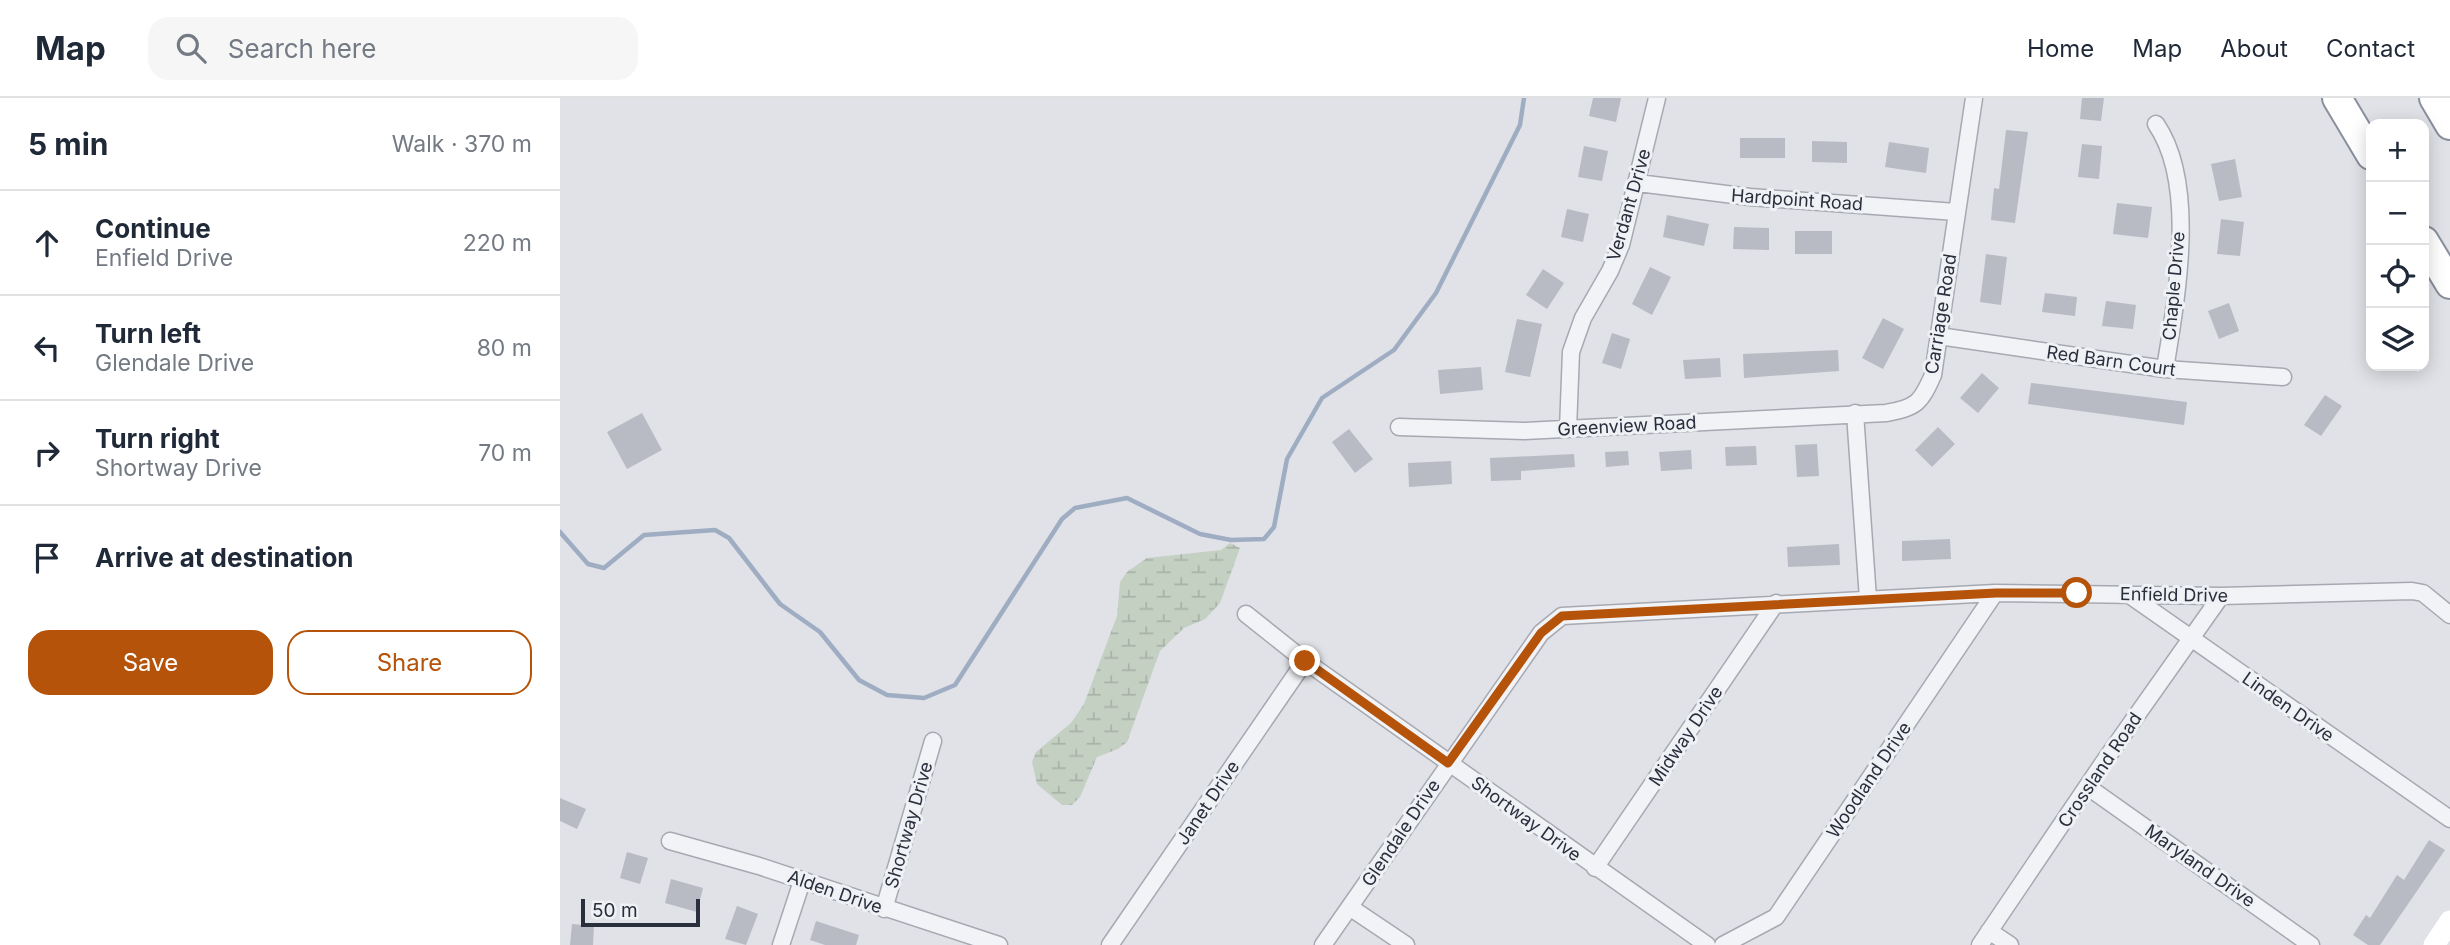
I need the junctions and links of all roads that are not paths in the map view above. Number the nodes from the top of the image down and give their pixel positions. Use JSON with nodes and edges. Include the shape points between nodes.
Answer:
{"nodes":[{"id":1,"x":1657,"y":98,"type":"edge"},
{"id":2,"x":1973,"y":98,"type":"edge"},
{"id":3,"x":2337,"y":98,"type":"edge"},
{"id":4,"x":2434,"y":98,"type":"edge"},
{"id":5,"x":2156,"y":124,"type":"dead end"},
{"id":6,"x":2450,"y":125,"type":"edge"},
{"id":7,"x":2366,"y":147,"type":"edge"},
{"id":8,"x":1638,"y":183,"type":"junction"},
{"id":9,"x":1956,"y":212,"type":"junction"},
{"id":10,"x":2426,"y":245,"type":"edge"},
{"id":11,"x":2450,"y":284,"type":"edge"},
{"id":12,"x":1939,"y":336,"type":"junction"},
{"id":13,"x":2165,"y":369,"type":"junction"},
{"id":14,"x":2283,"y":377,"type":"dead end"},
{"id":15,"x":1855,"y":413,"type":"junction"},
{"id":16,"x":1399,"y":427,"type":"dead end"},
{"id":17,"x":1568,"y":429,"type":"junction"},
{"id":18,"x":1996,"y":593,"type":"junction"},
{"id":19,"x":2127,"y":594,"type":"junction"},
{"id":20,"x":2221,"y":596,"type":"junction"},
{"id":21,"x":1868,"y":599,"type":"junction"},
{"id":22,"x":1776,"y":603,"type":"junction"},
{"id":23,"x":1246,"y":614,"type":"dead end"},
{"id":24,"x":2450,"y":615,"type":"edge"},
{"id":25,"x":1555,"y":620,"type":"joint"},
{"id":26,"x":2193,"y":638,"type":"junction"},
{"id":27,"x":1305,"y":661,"type":"junction"},
{"id":28,"x":933,"y":740,"type":"dead end"},
{"id":29,"x":1448,"y":763,"type":"junction"},
{"id":30,"x":2088,"y":787,"type":"junction"},
{"id":31,"x":2450,"y":819,"type":"edge"},
{"id":32,"x":670,"y":841,"type":"dead end"},
{"id":33,"x":1595,"y":868,"type":"junction"},
{"id":34,"x":802,"y":881,"type":"junction"},
{"id":35,"x":1351,"y":908,"type":"junction"},
{"id":36,"x":884,"y":909,"type":"junction"},
{"id":37,"x":2450,"y":921,"type":"edge"},
{"id":38,"x":1985,"y":938,"type":"edge"},
{"id":39,"x":780,"y":945,"type":"edge"},
{"id":40,"x":999,"y":945,"type":"edge"},
{"id":41,"x":1110,"y":945,"type":"edge"},
{"id":42,"x":1323,"y":945,"type":"edge"},
{"id":43,"x":1406,"y":945,"type":"edge"},
{"id":44,"x":1707,"y":945,"type":"edge"},
{"id":45,"x":1723,"y":945,"type":"edge"},
{"id":46,"x":2010,"y":945,"type":"edge"},
{"id":47,"x":2311,"y":945,"type":"edge"},
{"id":48,"x":2434,"y":945,"type":"edge"}],
"edges":[{"from":1,"to":8,"type":"street","name":"Verdant Drive"},
{"from":2,"to":9,"type":"street","name":"Carriage Road"},
{"from":3,"to":7,"type":"highway"},
{"from":4,"to":6,"type":"highway"},
{"from":5,"to":13,"type":"street","name":"Chaple Drive","via":[[2167,142],[2176,174],[2179,208],[2179,266]]},
{"from":8,"to":9,"type":"street","name":"Hardpoint Road","via":[[1750,197]]},
{"from":8,"to":17,"type":"street","name":"Verdant Drive","via":[[1611,271],[1583,318],[1571,352]]},
{"from":9,"to":12,"type":"street","name":"Carriage Road"},
{"from":10,"to":11,"type":"highway"},
{"from":12,"to":13,"type":"street","name":"Red Barn Court"},
{"from":12,"to":15,"type":"street","name":"Carriage Road","via":[[1933,374],[1923,399],[1898,411]]},
{"from":13,"to":14,"type":"street","name":"Red Barn Court"},
{"from":15,"to":17,"type":"street","name":"Greenview Road"},
{"from":15,"to":21,"type":"street"},
{"from":16,"to":17,"type":"street","name":"Greenview Road"},
{"from":18,"to":19,"type":"street","name":"Enfield Drive"},
{"from":18,"to":21,"type":"street","name":"Enfield Drive"},
{"from":18,"to":45,"type":"street","name":"Woodland Drive","via":[[1776,917]]},
{"from":19,"to":20,"type":"street","name":"Enfield Drive"},
{"from":19,"to":26,"type":"street","name":"Linden Drive"},
{"from":20,"to":24,"type":"street","name":"Enfield Drive","via":[[2412,592],[2423,593]]},
{"from":20,"to":26,"type":"street","name":"Crossland Road"},
{"from":21,"to":22,"type":"street","name":"Enfield Drive"},
{"from":22,"to":25,"type":"street","name":"Enfield Drive","via":[[1572,614]]},
{"from":22,"to":33,"type":"street","name":"Midway Drive"},
{"from":23,"to":27,"type":"street","name":"Shortway Drive"},
{"from":25,"to":29,"type":"street","name":"Glendale Drive"},
{"from":26,"to":30,"type":"street","name":"Crossland Road"},
{"from":26,"to":31,"type":"street","name":"Linden Drive"},
{"from":27,"to":29,"type":"street","name":"Shortway Drive"},
{"from":27,"to":41,"type":"street","name":"Janet Drive"},
{"from":28,"to":36,"type":"street","name":"Shortway Drive"},
{"from":29,"to":33,"type":"street","name":"Shortway Drive"},
{"from":29,"to":35,"type":"street","name":"Glendale Drive"},
{"from":30,"to":38,"type":"street","name":"Crossland Road"},
{"from":30,"to":47,"type":"street","name":"Maryland Drive"},
{"from":32,"to":34,"type":"street","name":"Alden Drive"},
{"from":33,"to":44,"type":"street","name":"Shortway Drive"},
{"from":34,"to":36,"type":"street","name":"Alden Drive"},
{"from":34,"to":39,"type":"street"},
{"from":35,"to":42,"type":"street","name":"Glendale Drive"},
{"from":35,"to":43,"type":"street"},
{"from":36,"to":40,"type":"street","name":"Alden Drive"},
{"from":37,"to":48,"type":"main road"},
{"from":38,"to":46,"type":"street"}]}
